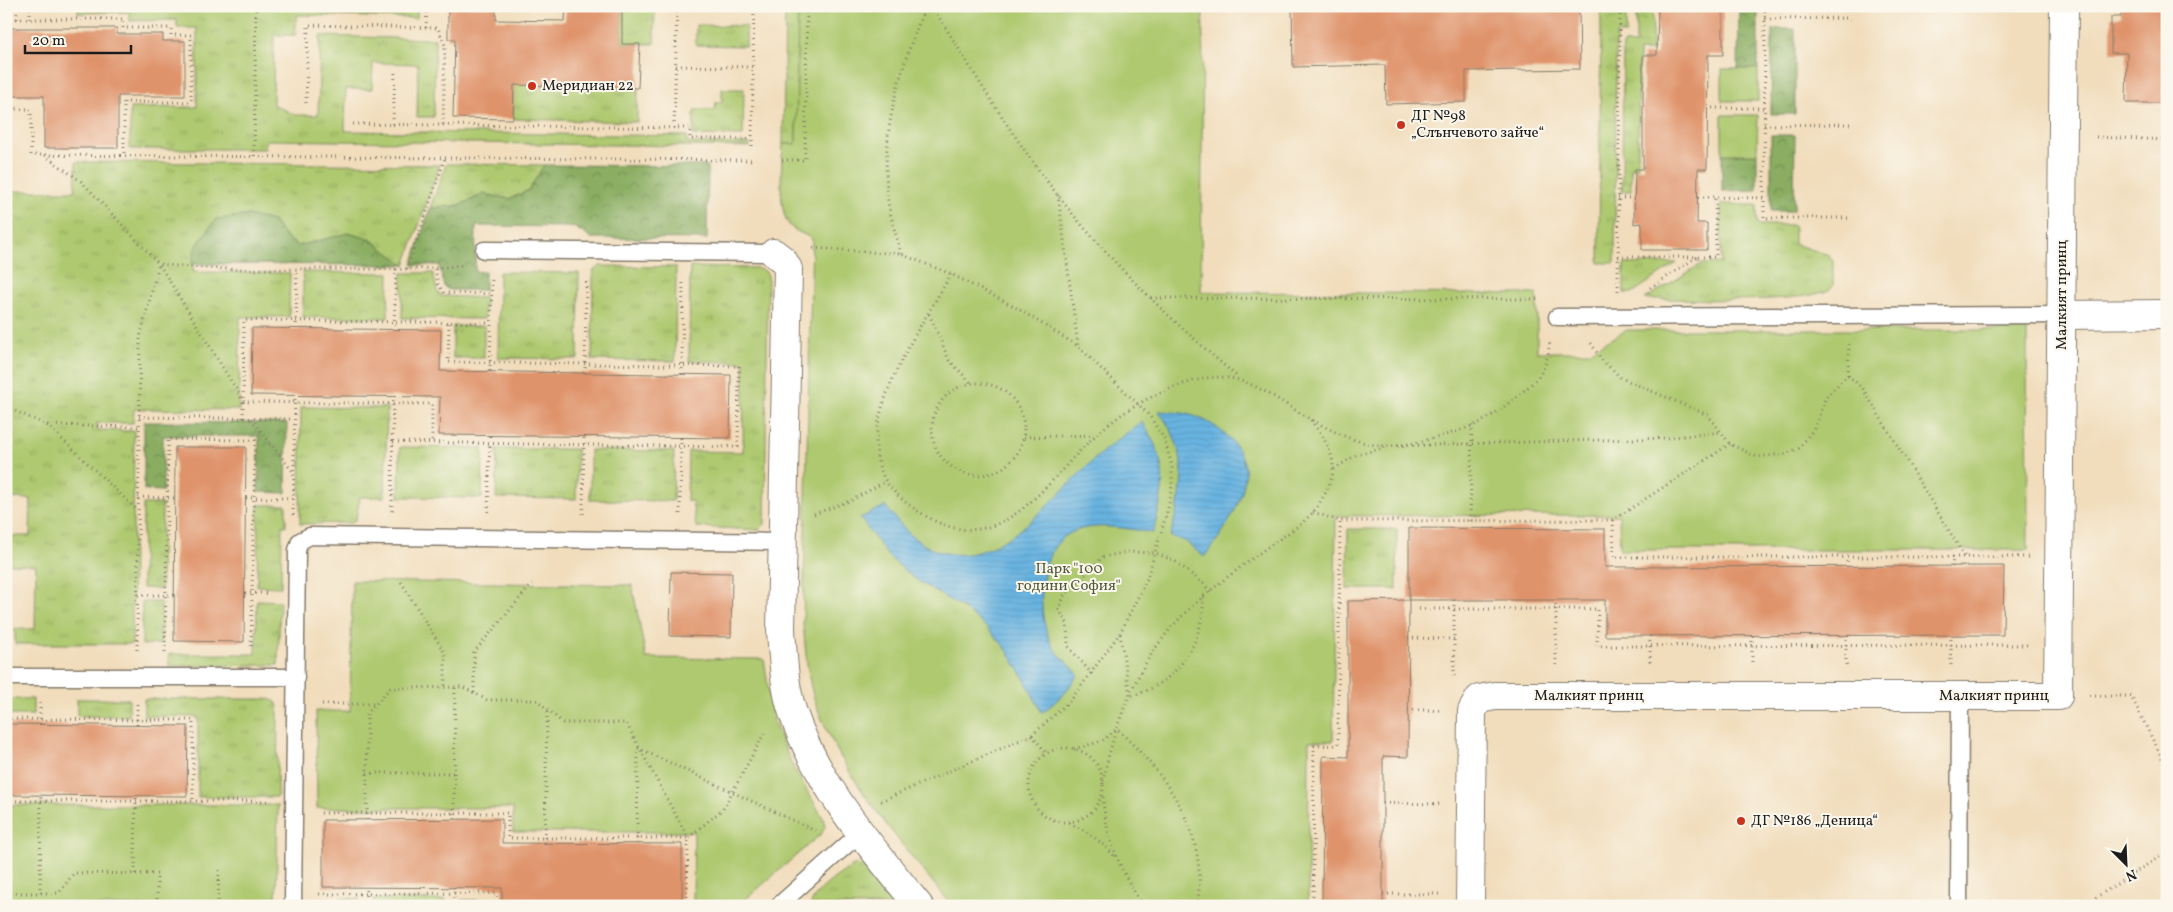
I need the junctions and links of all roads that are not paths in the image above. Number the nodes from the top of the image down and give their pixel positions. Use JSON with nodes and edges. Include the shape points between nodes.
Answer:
{"nodes":[{"id":1,"x":2064,"y":6,"type":"edge"},
{"id":2,"x":488,"y":250,"type":"road end"},
{"id":3,"x":774,"y":253,"type":"joint"},
{"id":4,"x":2061,"y":314,"type":"junction"},
{"id":5,"x":2167,"y":314,"type":"edge"},
{"id":6,"x":1557,"y":317,"type":"road end"},
{"id":7,"x":782,"y":542,"type":"junction"},
{"id":8,"x":6,"y":677,"type":"edge"},
{"id":9,"x":296,"y":677,"type":"junction"},
{"id":10,"x":1960,"y":696,"type":"junction"},
{"id":11,"x":860,"y":833,"type":"junction"},
{"id":12,"x":1470,"y":900,"type":"edge"},
{"id":13,"x":293,"y":906,"type":"edge"},
{"id":14,"x":778,"y":906,"type":"edge"},
{"id":15,"x":919,"y":906,"type":"edge"},
{"id":16,"x":1959,"y":906,"type":"edge"}],
"edges":[{"from":1,"to":4,"type":"street","name":"Малкият принц"},
{"from":2,"to":3,"type":"lane"},
{"from":3,"to":7,"type":"street","via":[[788,269]]},
{"from":4,"to":5,"type":"street"},
{"from":4,"to":6,"type":"lane"},
{"from":4,"to":10,"type":"street","name":"Малкият принц","via":[[2058,696]]},
{"from":7,"to":9,"type":"lane","via":[[310,536],[300,540],[297,550]]},
{"from":7,"to":11,"type":"street","via":[[781,630],[793,712],[827,783]]},
{"from":8,"to":9,"type":"lane"},
{"from":9,"to":13,"type":"lane"},
{"from":10,"to":12,"type":"street","name":"Малкият принц","via":[[1494,696],[1479,699],[1472,711]]},
{"from":10,"to":16,"type":"lane"},
{"from":11,"to":14,"type":"lane"},
{"from":11,"to":15,"type":"street"}]}
